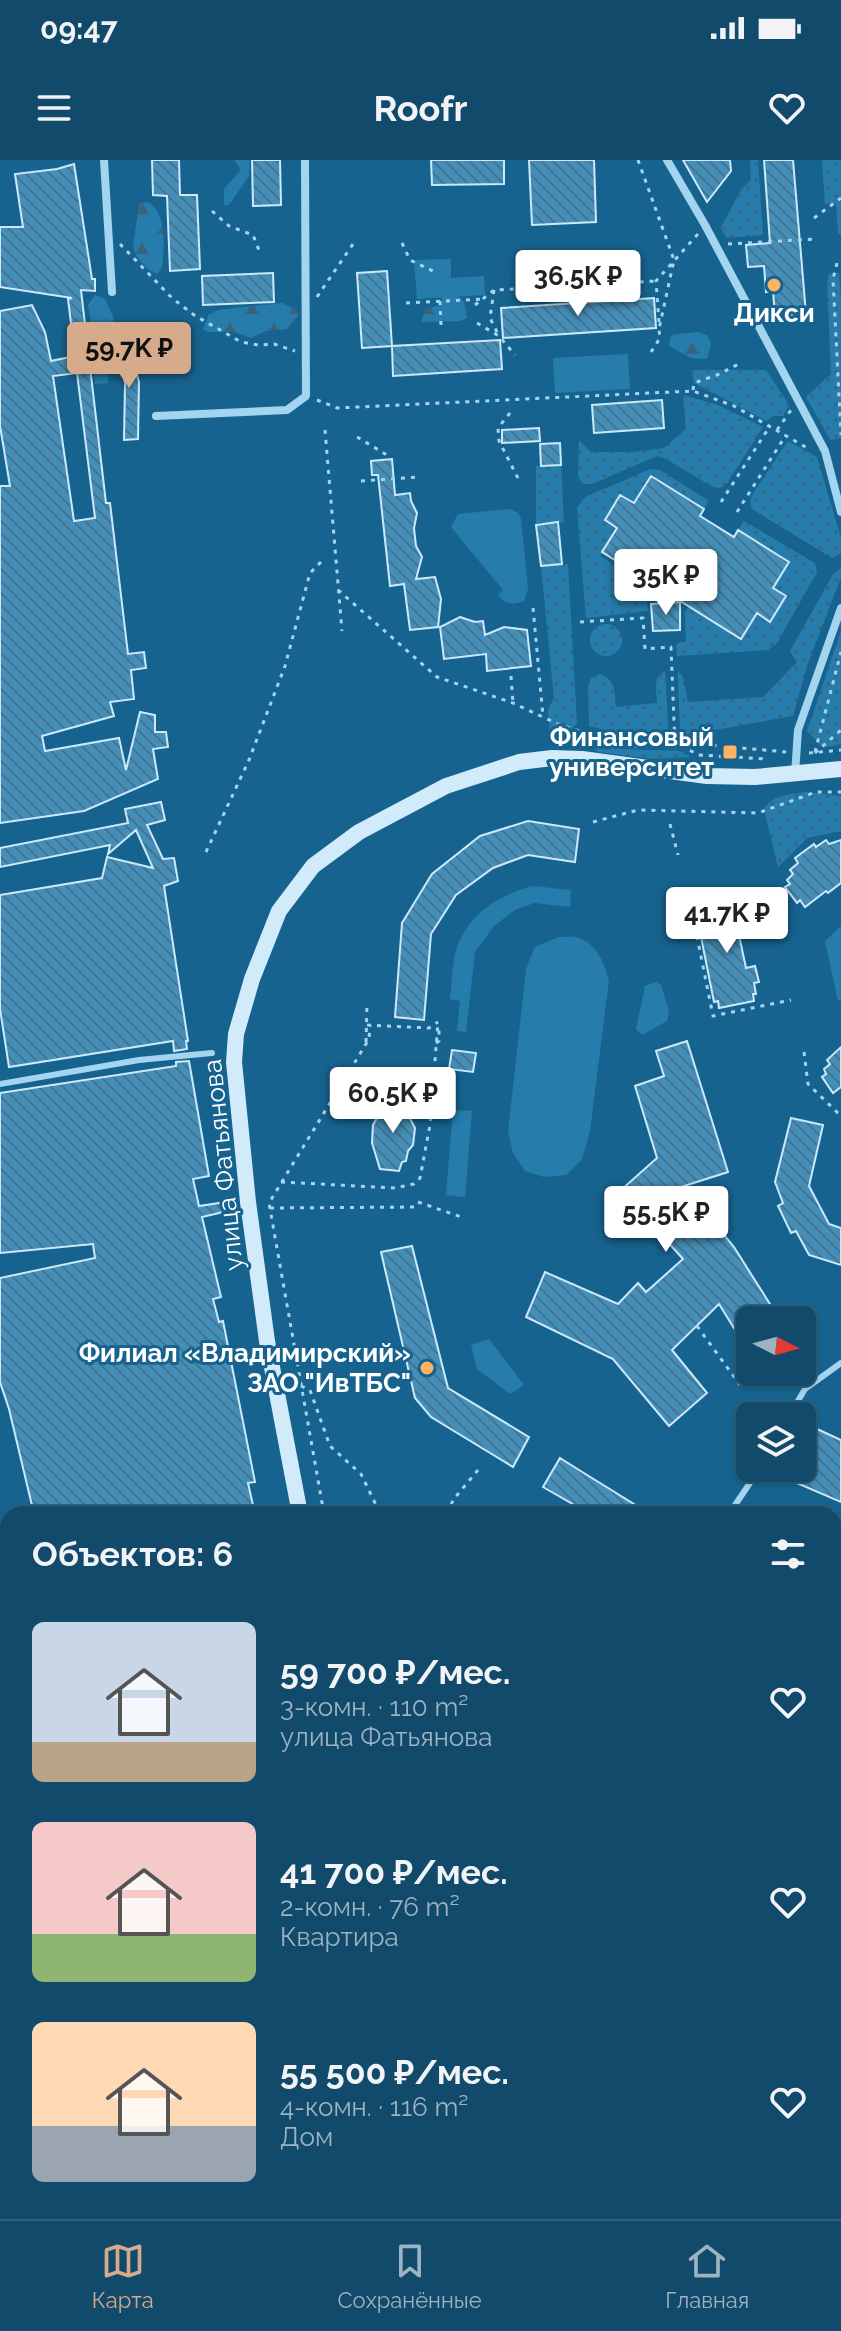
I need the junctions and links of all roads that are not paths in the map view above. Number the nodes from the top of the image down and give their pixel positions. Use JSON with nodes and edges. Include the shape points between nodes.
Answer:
{"nodes":[{"id":1,"x":104,"y":160,"type":"edge"},
{"id":2,"x":305,"y":160,"type":"edge"},
{"id":3,"x":667,"y":160,"type":"edge"},
{"id":4,"x":112,"y":292,"type":"dead end"},
{"id":5,"x":156,"y":416,"type":"dead end"},
{"id":6,"x":841,"y":512,"type":"edge"},
{"id":7,"x":841,"y":608,"type":"edge"},
{"id":8,"x":795,"y":763,"type":"junction"},
{"id":9,"x":841,"y":769,"type":"edge"},
{"id":10,"x":212,"y":1053,"type":"dead end"},
{"id":11,"x":0,"y":1084,"type":"edge"},
{"id":12,"x":841,"y":1363,"type":"edge"},
{"id":13,"x":797,"y":1402,"type":"edge"},
{"id":14,"x":751,"y":1482,"type":"edge"},
{"id":15,"x":298,"y":1506,"type":"edge"},
{"id":16,"x":734,"y":1506,"type":"edge"}],
"edges":[{"from":1,"to":4,"type":"street"},
{"from":2,"to":5,"type":"street","via":[[306,396],[287,410]]},
{"from":3,"to":6,"type":"street","via":[[825,451]]},
{"from":7,"to":8,"type":"street","via":[[798,730]]},
{"from":8,"to":9,"type":"street","name":"улица Фатьянова"},
{"from":8,"to":15,"type":"street","name":"улица Фатьянова","via":[[707,776],[582,759],[519,762],[446,786],[359,832],[313,866],[279,911],[252,979],[234,1062],[249,1218]]},
{"from":10,"to":11,"type":"lane"},
{"from":12,"to":13,"type":"lane","via":[[805,1389]]},
{"from":14,"to":16,"type":"lane"}]}
